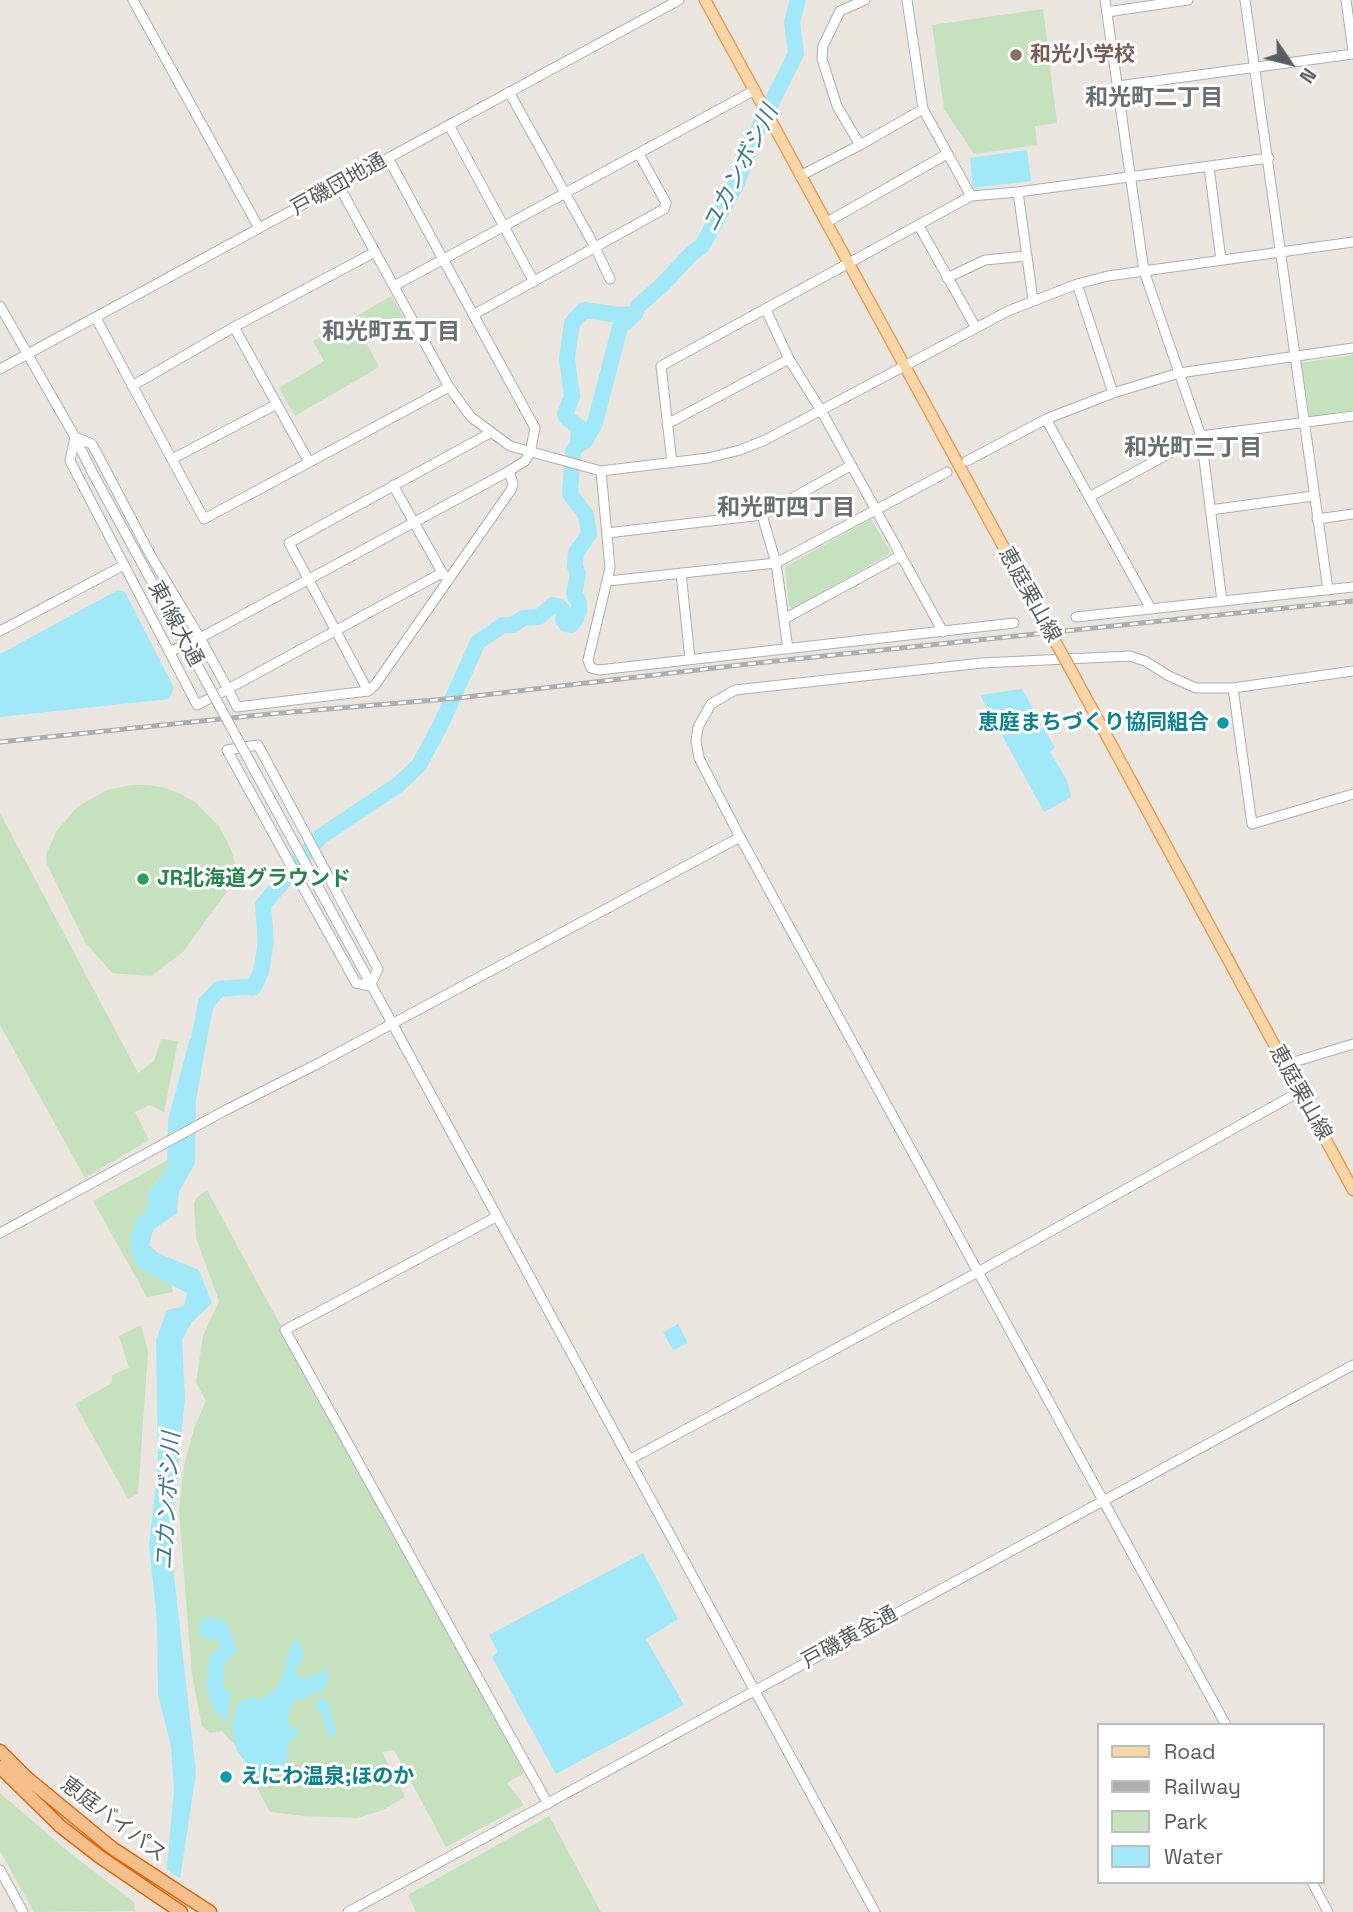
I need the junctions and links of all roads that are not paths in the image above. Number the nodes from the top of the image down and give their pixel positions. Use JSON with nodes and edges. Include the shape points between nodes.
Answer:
{"nodes":[{"id":1,"x":133,"y":0,"type":"edge"},
{"id":2,"x":678,"y":0,"type":"edge"},
{"id":3,"x":705,"y":0,"type":"edge"},
{"id":4,"x":865,"y":0,"type":"edge"},
{"id":5,"x":907,"y":0,"type":"edge"},
{"id":6,"x":1105,"y":0,"type":"edge"},
{"id":7,"x":1188,"y":0,"type":"edge"},
{"id":8,"x":1245,"y":0,"type":"edge"},
{"id":9,"x":1346,"y":0,"type":"edge"},
{"id":10,"x":1107,"y":12,"type":"junction"},
{"id":11,"x":1353,"y":52,"type":"edge"},
{"id":12,"x":1254,"y":68,"type":"junction"},
{"id":13,"x":1118,"y":86,"type":"junction"},
{"id":14,"x":509,"y":92,"type":"junction"},
{"id":15,"x":756,"y":93,"type":"junction"},
{"id":16,"x":923,"y":110,"type":"junction"},
{"id":17,"x":449,"y":125,"type":"junction"},
{"id":18,"x":860,"y":145,"type":"junction"},
{"id":19,"x":639,"y":154,"type":"junction"},
{"id":20,"x":947,"y":154,"type":"junction"},
{"id":21,"x":388,"y":158,"type":"junction"},
{"id":22,"x":1269,"y":158,"type":"junction"},
{"id":23,"x":1209,"y":167,"type":"junction"},
{"id":24,"x":800,"y":176,"type":"junction"},
{"id":25,"x":1131,"y":178,"type":"junction"},
{"id":26,"x":338,"y":186,"type":"junction"},
{"id":27,"x":565,"y":192,"type":"junction"},
{"id":28,"x":1018,"y":192,"type":"junction"},
{"id":29,"x":971,"y":196,"type":"junction"},
{"id":30,"x":827,"y":222,"type":"junction"},
{"id":31,"x":919,"y":226,"type":"junction"},
{"id":32,"x":504,"y":227,"type":"junction"},
{"id":33,"x":259,"y":228,"type":"junction"},
{"id":34,"x":1353,"y":242,"type":"edge"},
{"id":35,"x":595,"y":247,"type":"junction"},
{"id":36,"x":375,"y":252,"type":"junction"},
{"id":37,"x":1279,"y":252,"type":"junction"},
{"id":38,"x":1026,"y":256,"type":"junction"},
{"id":39,"x":442,"y":260,"type":"junction"},
{"id":40,"x":1221,"y":260,"type":"junction"},
{"id":41,"x":851,"y":264,"type":"junction"},
{"id":42,"x":1144,"y":271,"type":"junction"},
{"id":43,"x":947,"y":278,"type":"junction"},
{"id":44,"x":610,"y":279,"type":"dead end"},
{"id":45,"x":534,"y":282,"type":"junction"},
{"id":46,"x":1077,"y":284,"type":"junction"},
{"id":47,"x":394,"y":286,"type":"junction"},
{"id":48,"x":1032,"y":300,"type":"junction"},
{"id":49,"x":0,"y":306,"type":"edge"},
{"id":50,"x":766,"y":310,"type":"junction"},
{"id":51,"x":473,"y":315,"type":"junction"},
{"id":52,"x":96,"y":318,"type":"junction"},
{"id":53,"x":234,"y":327,"type":"junction"},
{"id":54,"x":976,"y":328,"type":"junction"},
{"id":55,"x":1353,"y":348,"type":"edge"},
{"id":56,"x":27,"y":355,"type":"junction"},
{"id":57,"x":1294,"y":357,"type":"junction"},
{"id":58,"x":789,"y":359,"type":"junction"},
{"id":59,"x":904,"y":367,"type":"junction"},
{"id":60,"x":0,"y":369,"type":"edge"},
{"id":61,"x":1179,"y":373,"type":"junction"},
{"id":62,"x":132,"y":386,"type":"junction"},
{"id":63,"x":449,"y":387,"type":"junction"},
{"id":64,"x":1113,"y":393,"type":"junction"},
{"id":65,"x":277,"y":404,"type":"junction"},
{"id":66,"x":822,"y":412,"type":"junction"},
{"id":67,"x":1353,"y":416,"type":"edge"},
{"id":68,"x":1046,"y":419,"type":"junction"},
{"id":69,"x":1303,"y":422,"type":"junction"},
{"id":70,"x":667,"y":424,"type":"junction"},
{"id":71,"x":489,"y":433,"type":"junction"},
{"id":72,"x":1201,"y":436,"type":"junction"},
{"id":73,"x":75,"y":437,"type":"junction"},
{"id":74,"x":530,"y":453,"type":"junction"},
{"id":75,"x":172,"y":459,"type":"junction"},
{"id":76,"x":967,"y":461,"type":"dead end"},
{"id":77,"x":309,"y":462,"type":"junction"},
{"id":78,"x":672,"y":463,"type":"junction"},
{"id":79,"x":850,"y":466,"type":"junction"},
{"id":80,"x":509,"y":471,"type":"junction"},
{"id":81,"x":601,"y":471,"type":"junction"},
{"id":82,"x":947,"y":472,"type":"dead end"},
{"id":83,"x":393,"y":485,"type":"junction"},
{"id":84,"x":1314,"y":496,"type":"junction"},
{"id":85,"x":1089,"y":497,"type":"junction"},
{"id":86,"x":874,"y":510,"type":"junction"},
{"id":87,"x":1210,"y":510,"type":"junction"},
{"id":88,"x":1353,"y":514,"type":"edge"},
{"id":89,"x":762,"y":515,"type":"junction"},
{"id":90,"x":1317,"y":519,"type":"junction"},
{"id":91,"x":414,"y":522,"type":"junction"},
{"id":92,"x":607,"y":533,"type":"junction"},
{"id":93,"x":900,"y":556,"type":"junction"},
{"id":94,"x":776,"y":563,"type":"junction"},
{"id":95,"x":124,"y":565,"type":"junction"},
{"id":96,"x":681,"y":573,"type":"junction"},
{"id":97,"x":445,"y":577,"type":"junction"},
{"id":98,"x":307,"y":579,"type":"junction"},
{"id":99,"x":608,"y":581,"type":"junction"},
{"id":100,"x":1353,"y":587,"type":"edge"},
{"id":101,"x":1328,"y":590,"type":"junction"},
{"id":102,"x":1222,"y":601,"type":"junction"},
{"id":103,"x":1152,"y":609,"type":"junction"},
{"id":104,"x":1076,"y":617,"type":"dead end"},
{"id":105,"x":783,"y":619,"type":"junction"},
{"id":106,"x":1014,"y":623,"type":"dead end"},
{"id":107,"x":0,"y":631,"type":"edge"},
{"id":108,"x":335,"y":631,"type":"junction"},
{"id":109,"x":943,"y":632,"type":"junction"},
{"id":110,"x":200,"y":638,"type":"junction"},
{"id":111,"x":788,"y":649,"type":"junction"},
{"id":112,"x":169,"y":652,"type":"junction"},
{"id":113,"x":690,"y":659,"type":"junction"},
{"id":114,"x":1353,"y":671,"type":"edge"},
{"id":115,"x":1233,"y":688,"type":"junction"},
{"id":116,"x":229,"y":689,"type":"junction"},
{"id":117,"x":368,"y":691,"type":"junction"},
{"id":118,"x":1353,"y":794,"type":"edge"},
{"id":119,"x":740,"y":838,"type":"junction"},
{"id":120,"x":370,"y":986,"type":"junction"},
{"id":121,"x":392,"y":1024,"type":"junction"},
{"id":122,"x":1353,"y":1044,"type":"edge"},
{"id":123,"x":1284,"y":1065,"type":"junction"},
{"id":124,"x":1299,"y":1092,"type":"junction"},
{"id":125,"x":1353,"y":1191,"type":"edge"},
{"id":126,"x":496,"y":1217,"type":"junction"},
{"id":127,"x":0,"y":1233,"type":"edge"},
{"id":128,"x":978,"y":1272,"type":"junction"},
{"id":129,"x":1353,"y":1365,"type":"edge"},
{"id":130,"x":629,"y":1460,"type":"junction"},
{"id":131,"x":1104,"y":1502,"type":"junction"},
{"id":132,"x":755,"y":1690,"type":"junction"},
{"id":133,"x":1225,"y":1723,"type":"edge"},
{"id":134,"x":0,"y":1751,"type":"edge"},
{"id":135,"x":0,"y":1767,"type":"edge"},
{"id":136,"x":548,"y":1804,"type":"junction"},
{"id":137,"x":0,"y":1870,"type":"edge"},
{"id":138,"x":1313,"y":1884,"type":"edge"},
{"id":139,"x":23,"y":1912,"type":"edge"},
{"id":140,"x":180,"y":1912,"type":"edge"},
{"id":141,"x":210,"y":1912,"type":"edge"},
{"id":142,"x":348,"y":1912,"type":"edge"},
{"id":143,"x":875,"y":1912,"type":"edge"},
{"id":144,"x":1328,"y":1912,"type":"edge"}],
"edges":[{"from":1,"to":33,"type":"street"},
{"from":2,"to":14,"type":"street","name":"戸磯団地通"},
{"from":3,"to":15,"type":"main road","name":"恵庭栗山線"},
{"from":4,"to":18,"type":"street","via":[[840,11],[823,46],[822,59],[837,106]]},
{"from":5,"to":16,"type":"street"},
{"from":6,"to":10,"type":"street"},
{"from":7,"to":10,"type":"street"},
{"from":8,"to":12,"type":"street"},
{"from":9,"to":11,"type":"street"},
{"from":10,"to":13,"type":"street"},
{"from":11,"to":12,"type":"street"},
{"from":12,"to":13,"type":"street"},
{"from":12,"to":22,"type":"street"},
{"from":13,"to":25,"type":"street"},
{"from":14,"to":17,"type":"street","name":"戸磯団地通"},
{"from":14,"to":27,"type":"street"},
{"from":15,"to":19,"type":"street"},
{"from":15,"to":24,"type":"main road","name":"恵庭栗山線"},
{"from":16,"to":18,"type":"street"},
{"from":16,"to":20,"type":"street"},
{"from":17,"to":21,"type":"street","name":"戸磯団地通"},
{"from":17,"to":32,"type":"street"},
{"from":18,"to":24,"type":"street"},
{"from":19,"to":27,"type":"street"},
{"from":19,"to":35,"type":"street","via":[[666,203],[664,209]]},
{"from":20,"to":29,"type":"street"},
{"from":20,"to":30,"type":"street"},
{"from":21,"to":26,"type":"street","name":"戸磯団地通"},
{"from":21,"to":39,"type":"street"},
{"from":22,"to":23,"type":"street"},
{"from":22,"to":37,"type":"street"},
{"from":23,"to":25,"type":"street"},
{"from":23,"to":40,"type":"street"},
{"from":24,"to":30,"type":"main road","name":"恵庭栗山線"},
{"from":25,"to":28,"type":"street"},
{"from":25,"to":42,"type":"street"},
{"from":26,"to":33,"type":"street","name":"戸磯団地通"},
{"from":26,"to":36,"type":"street"},
{"from":27,"to":32,"type":"street"},
{"from":27,"to":35,"type":"street"},
{"from":28,"to":29,"type":"street"},
{"from":28,"to":38,"type":"street"},
{"from":29,"to":31,"type":"street"},
{"from":30,"to":41,"type":"main road","name":"恵庭栗山線"},
{"from":31,"to":41,"type":"street"},
{"from":31,"to":43,"type":"street"},
{"from":32,"to":39,"type":"street"},
{"from":32,"to":45,"type":"street"},
{"from":33,"to":52,"type":"street","name":"戸磯団地通"},
{"from":34,"to":37,"type":"street"},
{"from":35,"to":44,"type":"street"},
{"from":35,"to":45,"type":"street"},
{"from":36,"to":47,"type":"street"},
{"from":36,"to":53,"type":"street"},
{"from":37,"to":40,"type":"street"},
{"from":37,"to":57,"type":"street"},
{"from":38,"to":43,"type":"street","via":[[985,260]]},
{"from":38,"to":48,"type":"street"},
{"from":39,"to":47,"type":"street"},
{"from":39,"to":51,"type":"street"},
{"from":40,"to":42,"type":"street"},
{"from":41,"to":50,"type":"street"},
{"from":41,"to":59,"type":"main road","name":"恵庭栗山線"},
{"from":42,"to":46,"type":"street"},
{"from":42,"to":61,"type":"street"},
{"from":43,"to":54,"type":"street"},
{"from":45,"to":51,"type":"street"},
{"from":46,"to":48,"type":"street"},
{"from":46,"to":64,"type":"street"},
{"from":47,"to":63,"type":"street"},
{"from":48,"to":54,"type":"street"},
{"from":49,"to":56,"type":"street","name":"東1線大通"},
{"from":50,"to":58,"type":"street"},
{"from":50,"to":70,"type":"street","via":[[661,366]]},
{"from":51,"to":74,"type":"street","via":[[535,428]]},
{"from":52,"to":56,"type":"street","name":"戸磯団地通"},
{"from":52,"to":62,"type":"street"},
{"from":53,"to":62,"type":"street"},
{"from":53,"to":65,"type":"street"},
{"from":54,"to":59,"type":"street"},
{"from":55,"to":57,"type":"street"},
{"from":56,"to":60,"type":"street","name":"戸磯団地通"},
{"from":56,"to":73,"type":"street","name":"東1線大通"},
{"from":57,"to":61,"type":"street"},
{"from":57,"to":69,"type":"street"},
{"from":58,"to":66,"type":"street"},
{"from":58,"to":70,"type":"street"},
{"from":59,"to":66,"type":"street"},
{"from":59,"to":123,"type":"main road","name":"恵庭栗山線","bridge":true},
{"from":61,"to":64,"type":"street"},
{"from":61,"to":72,"type":"street"},
{"from":62,"to":75,"type":"street"},
{"from":63,"to":71,"type":"street"},
{"from":63,"to":77,"type":"street"},
{"from":64,"to":68,"type":"street"},
{"from":65,"to":75,"type":"street"},
{"from":65,"to":77,"type":"street"},
{"from":66,"to":78,"type":"street","via":[[740,450]]},
{"from":66,"to":79,"type":"street"},
{"from":67,"to":69,"type":"street"},
{"from":68,"to":76,"type":"street"},
{"from":68,"to":85,"type":"street"},
{"from":69,"to":72,"type":"street"},
{"from":69,"to":84,"type":"street"},
{"from":70,"to":78,"type":"street"},
{"from":71,"to":74,"type":"street"},
{"from":71,"to":83,"type":"street"},
{"from":72,"to":85,"type":"street"},
{"from":72,"to":87,"type":"street"},
{"from":73,"to":95,"type":"street","via":[[70,461]]},
{"from":73,"to":110,"type":"street","via":[[92,444]]},
{"from":73,"to":120,"type":"street","name":"東1線大通","bridge":true},
{"from":74,"to":80,"type":"street"},
{"from":74,"to":81,"type":"street"},
{"from":75,"to":77,"type":"street","via":[[204,519]]},
{"from":78,"to":81,"type":"street"},
{"from":79,"to":86,"type":"street"},
{"from":79,"to":89,"type":"street"},
{"from":80,"to":91,"type":"street"},
{"from":80,"to":97,"type":"street","via":[[511,490]]},
{"from":81,"to":92,"type":"street"},
{"from":82,"to":86,"type":"street"},
{"from":83,"to":91,"type":"street"},
{"from":83,"to":98,"type":"street","via":[[289,543]]},
{"from":84,"to":87,"type":"street"},
{"from":84,"to":90,"type":"street"},
{"from":85,"to":103,"type":"street"},
{"from":86,"to":93,"type":"street"},
{"from":86,"to":94,"type":"street"},
{"from":87,"to":102,"type":"street"},
{"from":88,"to":90,"type":"street"},
{"from":89,"to":92,"type":"street"},
{"from":89,"to":94,"type":"street"},
{"from":90,"to":101,"type":"street"},
{"from":91,"to":97,"type":"street"},
{"from":91,"to":98,"type":"street"},
{"from":92,"to":99,"type":"street"},
{"from":93,"to":105,"type":"street"},
{"from":93,"to":109,"type":"street"},
{"from":94,"to":96,"type":"street"},
{"from":94,"to":105,"type":"street"},
{"from":95,"to":107,"type":"street"},
{"from":95,"to":112,"type":"street"},
{"from":96,"to":99,"type":"street"},
{"from":96,"to":113,"type":"street"},
{"from":97,"to":108,"type":"street"},
{"from":97,"to":117,"type":"street"},
{"from":98,"to":108,"type":"street"},
{"from":98,"to":110,"type":"street"},
{"from":99,"to":113,"type":"street","via":[[588,660],[591,668]]},
{"from":100,"to":101,"type":"street"},
{"from":101,"to":102,"type":"street"},
{"from":102,"to":103,"type":"street"},
{"from":103,"to":104,"type":"street"},
{"from":105,"to":111,"type":"street"},
{"from":106,"to":109,"type":"street"},
{"from":108,"to":116,"type":"street"},
{"from":108,"to":117,"type":"street"},
{"from":109,"to":111,"type":"street"},
{"from":110,"to":112,"type":"street"},
{"from":110,"to":116,"type":"street"},
{"from":111,"to":113,"type":"street"},
{"from":112,"to":116,"type":"street","via":[[197,705]]},
{"from":114,"to":115,"type":"street"},
{"from":115,"to":118,"type":"street","via":[[1252,824]]},
{"from":115,"to":119,"type":"street","via":[[1196,688],[1130,656],[982,663],[735,690],[711,704],[696,741],[699,758]]},
{"from":116,"to":117,"type":"street","via":[[237,707]]},
{"from":119,"to":121,"type":"street"},
{"from":119,"to":128,"type":"street"},
{"from":120,"to":120,"type":"street","via":[[378,970],[258,746],[227,750],[356,983]]},
{"from":120,"to":121,"type":"street","name":"東1線大通"},
{"from":121,"to":126,"type":"street","name":"東1線大通"},
{"from":121,"to":127,"type":"street"},
{"from":122,"to":123,"type":"street"},
{"from":123,"to":124,"type":"main road","name":"恵庭栗山線"},
{"from":124,"to":125,"type":"main road","name":"恵庭栗山線"},
{"from":124,"to":128,"type":"street"},
{"from":126,"to":130,"type":"street","name":"東1線大通"},
{"from":126,"to":136,"type":"street","via":[[285,1330]]},
{"from":128,"to":130,"type":"street"},
{"from":128,"to":131,"type":"street"},
{"from":129,"to":131,"type":"street","name":"戸磯黄金通"},
{"from":130,"to":132,"type":"street","name":"東1線大通"},
{"from":131,"to":132,"type":"street","name":"戸磯黄金通"},
{"from":131,"to":133,"type":"street"},
{"from":132,"to":136,"type":"street","name":"戸磯黄金通"},
{"from":132,"to":143,"type":"street","name":"東1線大通"},
{"from":134,"to":141,"type":"highway","name":"恵庭バイパス","via":[[112,1848]]},
{"from":135,"to":140,"type":"highway","name":"恵庭バイパス","via":[[61,1826]]},
{"from":136,"to":142,"type":"street","name":"戸磯黄金通"},
{"from":137,"to":139,"type":"street"},
{"from":138,"to":144,"type":"street"}]}
